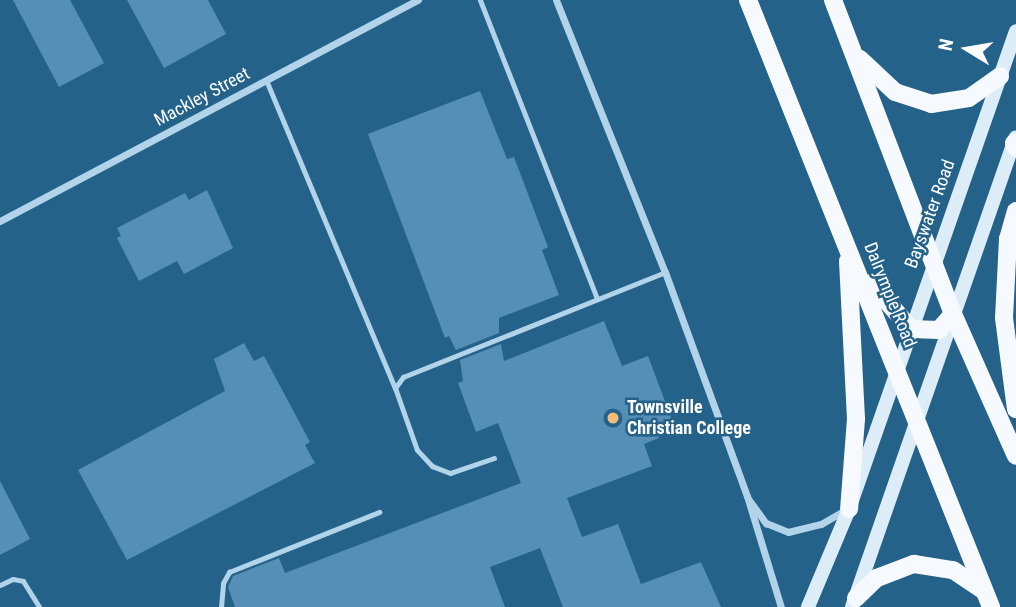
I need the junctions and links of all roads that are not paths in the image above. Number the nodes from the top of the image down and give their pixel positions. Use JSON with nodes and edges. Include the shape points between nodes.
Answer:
{"nodes":[{"id":1,"x":418,"y":0,"type":"edge"},
{"id":2,"x":480,"y":0,"type":"edge"},
{"id":3,"x":556,"y":0,"type":"edge"},
{"id":4,"x":748,"y":0,"type":"edge"},
{"id":5,"x":834,"y":0,"type":"edge"},
{"id":6,"x":1016,"y":31,"type":"edge"},
{"id":7,"x":855,"y":55,"type":"junction"},
{"id":8,"x":1000,"y":76,"type":"junction"},
{"id":9,"x":266,"y":80,"type":"junction"},
{"id":10,"x":1015,"y":142,"type":"edge"},
{"id":11,"x":1016,"y":211,"type":"edge"},
{"id":12,"x":0,"y":221,"type":"edge"},
{"id":13,"x":845,"y":240,"type":"junction"},
{"id":14,"x":932,"y":261,"type":"junction"},
{"id":15,"x":665,"y":272,"type":"junction"},
{"id":16,"x":597,"y":299,"type":"junction"},
{"id":17,"x":953,"y":314,"type":"junction"},
{"id":18,"x":911,"y":329,"type":"junction"},
{"id":19,"x":898,"y":370,"type":"junction"},
{"id":20,"x":395,"y":388,"type":"junction"},
{"id":21,"x":1016,"y":409,"type":"edge"},
{"id":22,"x":918,"y":421,"type":"junction"},
{"id":23,"x":1016,"y":456,"type":"edge"},
{"id":24,"x":494,"y":458,"type":"dead end"},
{"id":25,"x":747,"y":496,"type":"junction"},
{"id":26,"x":849,"y":509,"type":"junction"},
{"id":27,"x":379,"y":512,"type":"dead end"},
{"id":28,"x":0,"y":585,"type":"edge"},
{"id":29,"x":988,"y":600,"type":"edge"},
{"id":30,"x":854,"y":603,"type":"edge"},
{"id":31,"x":39,"y":607,"type":"edge"},
{"id":32,"x":221,"y":607,"type":"edge"},
{"id":33,"x":781,"y":607,"type":"edge"},
{"id":34,"x":808,"y":607,"type":"edge"}],
"edges":[{"from":1,"to":9,"type":"street","name":"Mackley Street"},
{"from":2,"to":16,"type":"lane"},
{"from":3,"to":15,"type":"street"},
{"from":4,"to":13,"type":"main road","name":"Dalrymple Road"},
{"from":5,"to":7,"type":"main road"},
{"from":6,"to":8,"type":"main road","name":"Bayswater Road"},
{"from":7,"to":8,"type":"main road","via":[[895,92],[931,104],[969,98]]},
{"from":7,"to":14,"type":"main road"},
{"from":8,"to":14,"type":"main road","name":"Bayswater Road"},
{"from":9,"to":12,"type":"street","name":"Mackley Street"},
{"from":9,"to":20,"type":"lane"},
{"from":10,"to":17,"type":"main road"},
{"from":11,"to":21,"type":"main road","via":[[1008,239],[1003,318]]},
{"from":13,"to":18,"type":"main road","via":[[886,305]]},
{"from":13,"to":19,"type":"main road","name":"Dalrymple Road"},
{"from":13,"to":26,"type":"main road","via":[[855,330],[856,419]]},
{"from":14,"to":17,"type":"main road"},
{"from":14,"to":18,"type":"main road","name":"Bayswater Road"},
{"from":15,"to":16,"type":"lane"},
{"from":15,"to":25,"type":"street"},
{"from":16,"to":20,"type":"lane","via":[[425,367],[403,377]]},
{"from":17,"to":18,"type":"main road","via":[[939,330]]},
{"from":17,"to":22,"type":"main road"},
{"from":17,"to":23,"type":"main road"},
{"from":18,"to":19,"type":"main road","name":"Bayswater Road"},
{"from":19,"to":22,"type":"main road","name":"Dalrymple Road"},
{"from":19,"to":26,"type":"main road","name":"Bayswater Road"},
{"from":20,"to":24,"type":"lane","via":[[417,450],[432,466],[450,472]]},
{"from":22,"to":29,"type":"main road","name":"Dalrymple Road"},
{"from":22,"to":30,"type":"main road"},
{"from":25,"to":26,"type":"street","via":[[766,523],[788,532],[821,524]]},
{"from":25,"to":33,"type":"street"},
{"from":26,"to":34,"type":"main road","name":"Bayswater Road"},
{"from":27,"to":32,"type":"lane","via":[[229,572]]},
{"from":28,"to":31,"type":"lane","via":[[13,579],[23,581]]},
{"from":29,"to":30,"type":"main road","via":[[962,574],[924,564],[886,573]]}]}
